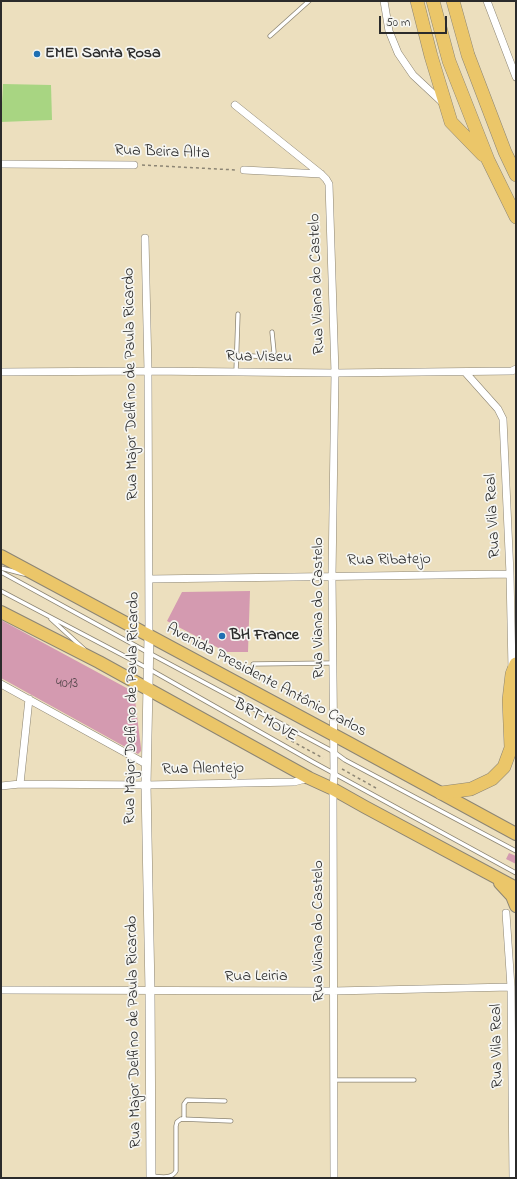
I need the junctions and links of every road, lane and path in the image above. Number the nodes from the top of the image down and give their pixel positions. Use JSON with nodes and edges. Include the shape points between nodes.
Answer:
{"nodes":[{"id":1,"x":309,"y":1,"type":"edge"},
{"id":2,"x":384,"y":1,"type":"edge"},
{"id":3,"x":417,"y":1,"type":"edge"},
{"id":4,"x":433,"y":1,"type":"edge"},
{"id":5,"x":453,"y":1,"type":"edge"},
{"id":6,"x":487,"y":1,"type":"edge"},
{"id":7,"x":270,"y":36,"type":"dead end"},
{"id":8,"x":516,"y":77,"type":"edge"},
{"id":9,"x":235,"y":105,"type":"dead end"},
{"id":10,"x":446,"y":106,"type":"junction"},
{"id":11,"x":488,"y":160,"type":"junction"},
{"id":12,"x":1,"y":164,"type":"edge"},
{"id":13,"x":134,"y":165,"type":"joint"},
{"id":14,"x":244,"y":170,"type":"joint"},
{"id":15,"x":321,"y":174,"type":"junction"},
{"id":16,"x":516,"y":175,"type":"edge"},
{"id":17,"x":516,"y":217,"type":"edge"},
{"id":18,"x":145,"y":238,"type":"dead end"},
{"id":19,"x":238,"y":314,"type":"dead end"},
{"id":20,"x":272,"y":332,"type":"dead end"},
{"id":21,"x":236,"y":355,"type":"junction"},
{"id":22,"x":516,"y":369,"type":"edge"},
{"id":23,"x":148,"y":371,"type":"junction"},
{"id":24,"x":1,"y":372,"type":"edge"},
{"id":25,"x":236,"y":372,"type":"junction"},
{"id":26,"x":465,"y":372,"type":"junction"},
{"id":27,"x":335,"y":373,"type":"junction"},
{"id":28,"x":1,"y":556,"type":"edge"},
{"id":29,"x":1,"y":568,"type":"edge"},
{"id":30,"x":1,"y":572,"type":"edge"},
{"id":31,"x":510,"y":574,"type":"junction"},
{"id":32,"x":332,"y":576,"type":"junction"},
{"id":33,"x":149,"y":579,"type":"junction"},
{"id":34,"x":46,"y":580,"type":"junction"},
{"id":35,"x":1,"y":591,"type":"edge"},
{"id":36,"x":1,"y":612,"type":"edge"},
{"id":37,"x":47,"y":616,"type":"junction"},
{"id":38,"x":149,"y":636,"type":"junction"},
{"id":39,"x":149,"y":653,"type":"junction"},
{"id":40,"x":98,"y":662,"type":"junction"},
{"id":41,"x":332,"y":663,"type":"junction"},
{"id":42,"x":253,"y":664,"type":"dead end"},
{"id":43,"x":514,"y":669,"type":"edge"},
{"id":44,"x":149,"y":670,"type":"junction"},
{"id":45,"x":1,"y":684,"type":"edge"},
{"id":46,"x":148,"y":690,"type":"junction"},
{"id":47,"x":29,"y":699,"type":"junction"},
{"id":48,"x":334,"y":735,"type":"junction"},
{"id":49,"x":286,"y":738,"type":"dead end"},
{"id":50,"x":334,"y":752,"type":"junction"},
{"id":51,"x":323,"y":758,"type":"dead end"},
{"id":52,"x":146,"y":764,"type":"junction"},
{"id":53,"x":339,"y":767,"type":"dead end"},
{"id":54,"x":334,"y":774,"type":"junction"},
{"id":55,"x":309,"y":778,"type":"junction"},
{"id":56,"x":20,"y":784,"type":"junction"},
{"id":57,"x":146,"y":785,"type":"junction"},
{"id":58,"x":1,"y":786,"type":"edge"},
{"id":59,"x":376,"y":788,"type":"dead end"},
{"id":60,"x":333,"y":789,"type":"junction"},
{"id":61,"x":441,"y":793,"type":"junction"},
{"id":62,"x":516,"y":834,"type":"edge"},
{"id":63,"x":516,"y":851,"type":"edge"},
{"id":64,"x":516,"y":873,"type":"edge"},
{"id":65,"x":493,"y":876,"type":"junction"},
{"id":66,"x":516,"y":888,"type":"edge"},
{"id":67,"x":516,"y":906,"type":"edge"},
{"id":68,"x":506,"y":914,"type":"dead end"},
{"id":69,"x":511,"y":987,"type":"junction"},
{"id":70,"x":1,"y":990,"type":"edge"},
{"id":71,"x":150,"y":991,"type":"junction"},
{"id":72,"x":333,"y":991,"type":"junction"},
{"id":73,"x":333,"y":1080,"type":"junction"},
{"id":74,"x":414,"y":1080,"type":"dead end"},
{"id":75,"x":225,"y":1101,"type":"dead end"},
{"id":76,"x":184,"y":1119,"type":"junction"},
{"id":77,"x":231,"y":1121,"type":"dead end"},
{"id":78,"x":151,"y":1177,"type":"edge"},
{"id":79,"x":334,"y":1178,"type":"edge"},
{"id":80,"x":513,"y":1178,"type":"edge"}],
"edges":[{"from":1,"to":7,"type":"lane"},
{"from":2,"to":10,"type":"street","via":[[389,31],[398,53],[413,76]]},
{"from":3,"to":10,"type":"highway"},
{"from":4,"to":11,"type":"highway","via":[[449,61]]},
{"from":5,"to":16,"type":"highway","via":[[468,55]]},
{"from":6,"to":8,"type":"street"},
{"from":9,"to":15,"type":"street","name":"Rua Viana do Castelo"},
{"from":10,"to":11,"type":"highway","via":[[451,122]]},
{"from":11,"to":17,"type":"highway"},
{"from":12,"to":13,"type":"street","name":"Rua Beira Alta"},
{"from":13,"to":14,"type":"path","name":"Rua Beira Alta"},
{"from":14,"to":15,"type":"street"},
{"from":15,"to":27,"type":"street","name":"Rua Viana do Castelo","via":[[329,184]]},
{"from":18,"to":23,"type":"street","name":"Rua Major Delfino de Paula Ricardo"},
{"from":19,"to":21,"type":"lane"},
{"from":20,"to":21,"type":"lane","via":[[274,352],[269,357]]},
{"from":21,"to":25,"type":"lane"},
{"from":22,"to":26,"type":"street","name":"Rua Viseu"},
{"from":23,"to":24,"type":"street","name":"Rua Viseu"},
{"from":23,"to":25,"type":"street","name":"Rua Viseu"},
{"from":23,"to":33,"type":"street","name":"Rua Major Delfino de Paula Ricardo"},
{"from":25,"to":27,"type":"street","name":"Rua Viseu"},
{"from":26,"to":27,"type":"street","name":"Rua Viseu"},
{"from":26,"to":31,"type":"street","name":"Rua Vila Real","via":[[498,409],[503,419]]},
{"from":27,"to":32,"type":"street","name":"Rua Viana do Castelo"},
{"from":28,"to":34,"type":"highway","name":"Avenida Presidente Antônio Carlos"},
{"from":29,"to":34,"type":"lane"},
{"from":30,"to":39,"type":"lane","name":"BRT MOVE"},
{"from":31,"to":32,"type":"street","name":"Rua Ribatejo"},
{"from":31,"to":43,"type":"street","name":"Rua Vila Real"},
{"from":32,"to":33,"type":"street","name":"Rua Ribatejo"},
{"from":32,"to":41,"type":"street","name":"Rua Viana do Castelo"},
{"from":33,"to":38,"type":"street","name":"Rua Major Delfino de Paula Ricardo"},
{"from":34,"to":38,"type":"highway","name":"Avenida Presidente Antônio Carlos"},
{"from":35,"to":37,"type":"lane","name":"BRT MOVE"},
{"from":36,"to":40,"type":"highway"},
{"from":37,"to":40,"type":"lane"},
{"from":37,"to":44,"type":"lane","name":"BRT MOVE"},
{"from":38,"to":39,"type":"street","name":"Rua Major Delfino de Paula Ricardo"},
{"from":38,"to":48,"type":"highway","name":"Avenida Presidente Antônio Carlos"},
{"from":39,"to":44,"type":"street","name":"Rua Major Delfino de Paula Ricardo"},
{"from":39,"to":50,"type":"lane","name":"BRT MOVE"},
{"from":40,"to":46,"type":"highway"},
{"from":41,"to":42,"type":"lane"},
{"from":41,"to":48,"type":"street","name":"Rua Viana do Castelo"},
{"from":43,"to":61,"type":"highway","via":[[509,700],[511,748],[504,767],[492,779],[471,789]]},
{"from":44,"to":46,"type":"street","name":"Rua Major Delfino de Paula Ricardo"},
{"from":44,"to":54,"type":"lane","name":"BRT MOVE"},
{"from":45,"to":47,"type":"street"},
{"from":46,"to":52,"type":"street","name":"Rua Major Delfino de Paula Ricardo"},
{"from":46,"to":55,"type":"highway"},
{"from":47,"to":52,"type":"street"},
{"from":47,"to":56,"type":"street"},
{"from":48,"to":50,"type":"street","name":"Rua Viana do Castelo"},
{"from":48,"to":61,"type":"highway","name":"Avenida Presidente Antônio Carlos"},
{"from":49,"to":51,"type":"path"},
{"from":50,"to":54,"type":"street","name":"Rua Viana do Castelo"},
{"from":50,"to":63,"type":"lane","name":"BRT MOVE"},
{"from":52,"to":57,"type":"street","name":"Rua Major Delfino de Paula Ricardo"},
{"from":53,"to":59,"type":"path"},
{"from":54,"to":60,"type":"street","name":"Rua Viana do Castelo"},
{"from":54,"to":64,"type":"lane","name":"BRT MOVE"},
{"from":55,"to":57,"type":"street","name":"Rua Alentejo","via":[[294,782]]},
{"from":55,"to":60,"type":"highway"},
{"from":56,"to":57,"type":"street","name":"Rua Alentejo"},
{"from":56,"to":58,"type":"street","name":"Rua Alentejo"},
{"from":57,"to":71,"type":"street","name":"Rua Major Delfino de Paula Ricardo"},
{"from":60,"to":65,"type":"highway"},
{"from":60,"to":72,"type":"street","name":"Rua Viana do Castelo"},
{"from":61,"to":62,"type":"highway","name":"Avenida Presidente Antônio Carlos"},
{"from":65,"to":66,"type":"highway"},
{"from":65,"to":67,"type":"highway","via":[[512,896]]},
{"from":68,"to":69,"type":"street","name":"Rua Vila Real"},
{"from":69,"to":72,"type":"street","name":"Rua Leiria"},
{"from":69,"to":80,"type":"street","name":"Rua Vila Real"},
{"from":70,"to":71,"type":"street","name":"Rua Leiria"},
{"from":71,"to":72,"type":"street","name":"Rua Leiria"},
{"from":71,"to":78,"type":"street","name":"Rua Major Delfino de Paula Ricardo"},
{"from":72,"to":73,"type":"street","name":"Rua Viana do Castelo"},
{"from":73,"to":74,"type":"lane"},
{"from":73,"to":79,"type":"street","name":"Rua Viana do Castelo"},
{"from":75,"to":76,"type":"lane","via":[[188,1100],[184,1104]]},
{"from":76,"to":77,"type":"lane"},
{"from":76,"to":78,"type":"lane","via":[[177,1122],[176,1126],[174,1175]]}]}
